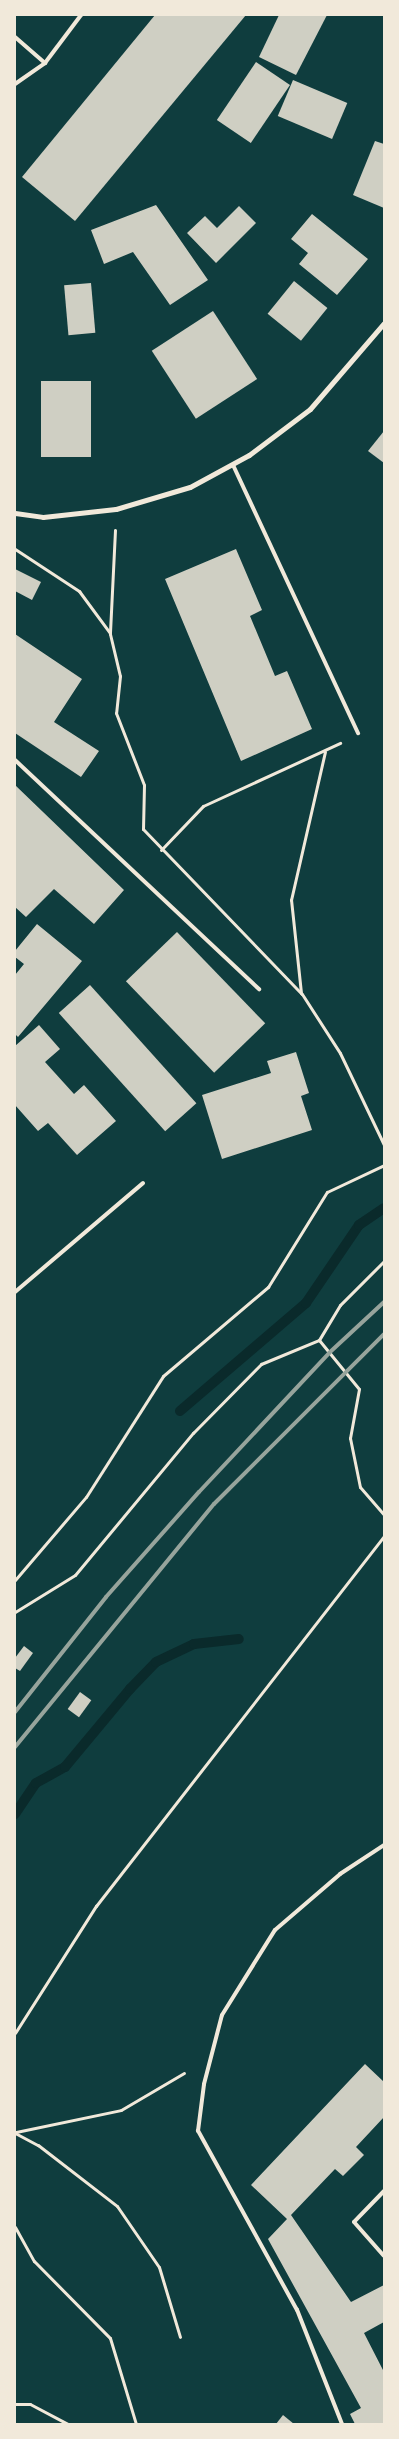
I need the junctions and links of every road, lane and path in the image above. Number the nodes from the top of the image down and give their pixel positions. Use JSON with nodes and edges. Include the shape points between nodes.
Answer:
{"nodes":[{"id":1,"x":81,"y":15,"type":"edge"},
{"id":2,"x":15,"y":37,"type":"edge"},
{"id":3,"x":45,"y":63,"type":"junction"},
{"id":4,"x":15,"y":84,"type":"edge"},
{"id":5,"x":384,"y":322,"type":"edge"},
{"id":6,"x":233,"y":465,"type":"junction"},
{"id":7,"x":116,"y":509,"type":"junction"},
{"id":8,"x":15,"y":513,"type":"edge"},
{"id":9,"x":15,"y":549,"type":"edge"},
{"id":10,"x":110,"y":634,"type":"junction"},
{"id":11,"x":358,"y":733,"type":"joint"},
{"id":12,"x":325,"y":752,"type":"junction"},
{"id":13,"x":15,"y":760,"type":"edge"},
{"id":14,"x":161,"y":850,"type":"junction"},
{"id":15,"x":259,"y":989,"type":"dead end"},
{"id":16,"x":302,"y":994,"type":"junction"},
{"id":17,"x":384,"y":1145,"type":"edge"},
{"id":18,"x":384,"y":1165,"type":"edge"},
{"id":19,"x":143,"y":1183,"type":"dead end"},
{"id":20,"x":384,"y":1261,"type":"edge"},
{"id":21,"x":15,"y":1292,"type":"edge"},
{"id":22,"x":320,"y":1340,"type":"junction"},
{"id":23,"x":384,"y":1515,"type":"edge"},
{"id":24,"x":384,"y":1536,"type":"edge"},
{"id":25,"x":15,"y":1580,"type":"edge"},
{"id":26,"x":15,"y":1612,"type":"edge"},
{"id":27,"x":384,"y":1846,"type":"edge"},
{"id":28,"x":15,"y":2033,"type":"edge"},
{"id":29,"x":187,"y":2069,"type":"dead end"},
{"id":30,"x":15,"y":2132,"type":"edge"},
{"id":31,"x":384,"y":2191,"type":"edge"},
{"id":32,"x":15,"y":2227,"type":"edge"},
{"id":33,"x":384,"y":2256,"type":"edge"},
{"id":34,"x":180,"y":2337,"type":"dead end"},
{"id":35,"x":15,"y":2404,"type":"edge"},
{"id":36,"x":68,"y":2424,"type":"edge"},
{"id":37,"x":136,"y":2424,"type":"edge"},
{"id":38,"x":342,"y":2424,"type":"edge"}],
"edges":[{"from":1,"to":3,"type":"lane"},
{"from":2,"to":3,"type":"lane"},
{"from":3,"to":4,"type":"lane"},
{"from":5,"to":6,"type":"street","via":[[310,409]]},
{"from":6,"to":7,"type":"street","via":[[190,487]]},
{"from":6,"to":11,"type":"lane"},
{"from":7,"to":8,"type":"street","via":[[43,518]]},
{"from":7,"to":10,"type":"path"},
{"from":9,"to":10,"type":"path","via":[[79,590]]},
{"from":10,"to":14,"type":"path","via":[[120,676],[116,713],[144,785],[143,829]]},
{"from":11,"to":12,"type":"path"},
{"from":12,"to":14,"type":"path","via":[[203,806]]},
{"from":12,"to":16,"type":"path","via":[[291,900]]},
{"from":13,"to":15,"type":"lane"},
{"from":14,"to":16,"type":"path"},
{"from":16,"to":17,"type":"path","via":[[340,1053]]},
{"from":18,"to":25,"type":"path","via":[[326,1192],[268,1288],[163,1376],[86,1497]]},
{"from":19,"to":21,"type":"lane"},
{"from":20,"to":22,"type":"path","via":[[340,1305]]},
{"from":22,"to":23,"type":"path","via":[[359,1389],[352,1446],[360,1487]]},
{"from":22,"to":26,"type":"path","via":[[261,1364],[193,1433],[75,1574]]},
{"from":24,"to":28,"type":"path","via":[[96,1906]]},
{"from":27,"to":38,"type":"lane","via":[[340,1874],[275,1930],[222,2015],[204,2084],[198,2131],[297,2310]]},
{"from":29,"to":30,"type":"path","via":[[182,2076],[120,2110]]},
{"from":30,"to":34,"type":"path","via":[[38,2145],[117,2206],[159,2267]]},
{"from":31,"to":33,"type":"lane","via":[[354,2222]]},
{"from":32,"to":37,"type":"path","via":[[34,2261],[110,2338]]},
{"from":35,"to":36,"type":"path","via":[[30,2404]]}]}
